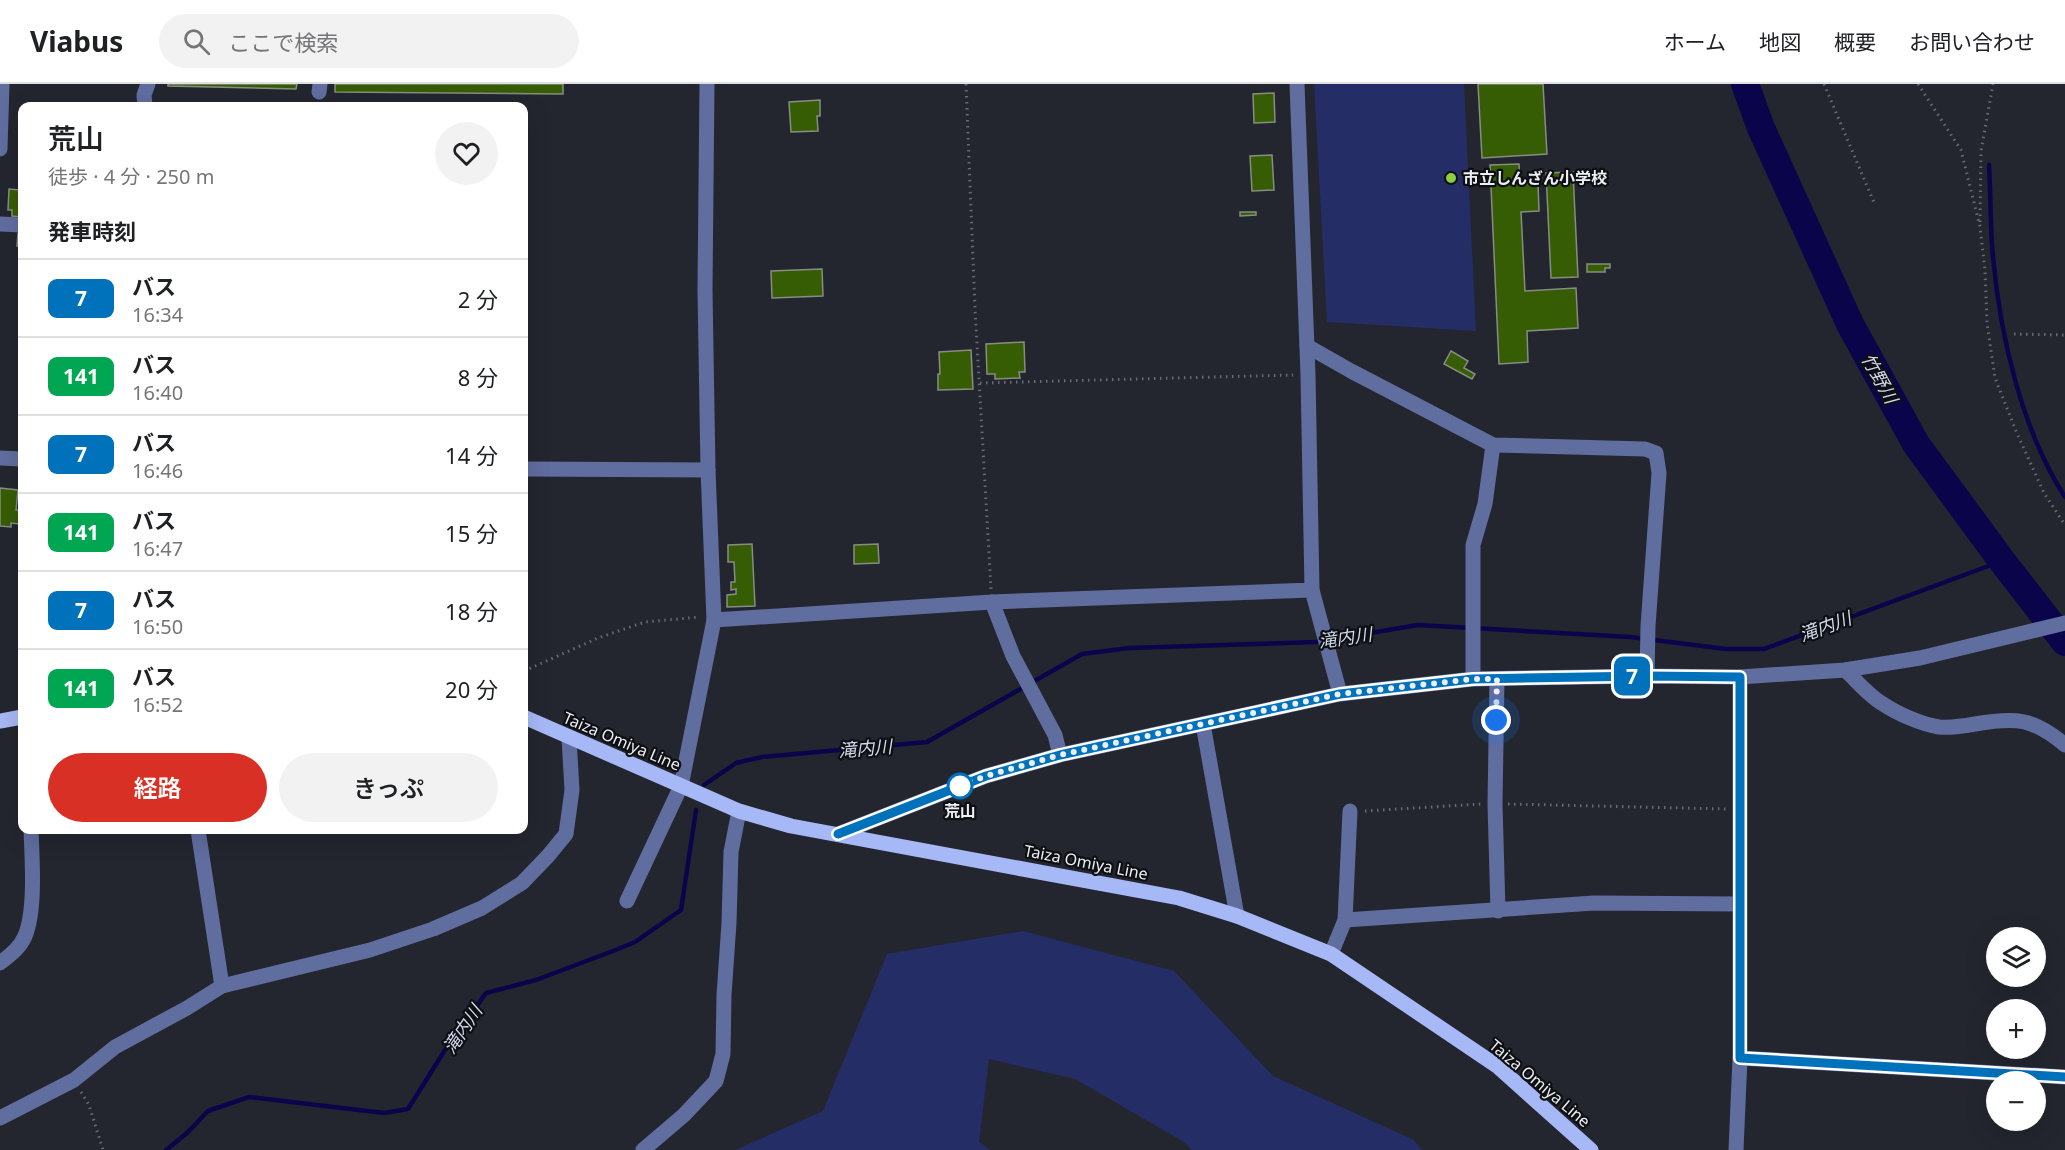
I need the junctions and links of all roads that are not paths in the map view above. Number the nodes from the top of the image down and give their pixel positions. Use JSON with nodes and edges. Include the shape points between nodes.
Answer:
{"nodes":[{"id":1,"x":2,"y":84,"type":"edge"},
{"id":2,"x":148,"y":84,"type":"edge"},
{"id":3,"x":707,"y":84,"type":"edge"},
{"id":4,"x":1297,"y":84,"type":"edge"},
{"id":5,"x":145,"y":102,"type":"edge"},
{"id":6,"x":0,"y":149,"type":"edge"},
{"id":7,"x":0,"y":225,"type":"edge"},
{"id":8,"x":18,"y":225,"type":"edge"},
{"id":9,"x":1307,"y":346,"type":"junction"},
{"id":10,"x":1493,"y":445,"type":"junction"},
{"id":11,"x":0,"y":458,"type":"edge"},
{"id":12,"x":18,"y":459,"type":"edge"},
{"id":13,"x":528,"y":469,"type":"edge"},
{"id":14,"x":708,"y":470,"type":"junction"},
{"id":15,"x":1312,"y":590,"type":"junction"},
{"id":16,"x":992,"y":602,"type":"junction"},
{"id":17,"x":714,"y":618,"type":"junction"},
{"id":18,"x":2065,"y":623,"type":"edge"},
{"id":19,"x":1845,"y":670,"type":"junction"},
{"id":20,"x":1647,"y":676,"type":"junction"},
{"id":21,"x":1740,"y":677,"type":"junction"},
{"id":22,"x":1473,"y":679,"type":"junction"},
{"id":23,"x":1497,"y":679,"type":"junction"},
{"id":24,"x":1340,"y":694,"type":"junction"},
{"id":25,"x":18,"y":718,"type":"edge"},
{"id":26,"x":528,"y":719,"type":"edge"},
{"id":27,"x":0,"y":721,"type":"edge"},
{"id":28,"x":1203,"y":724,"type":"junction"},
{"id":29,"x":569,"y":738,"type":"junction"},
{"id":30,"x":2065,"y":745,"type":"edge"},
{"id":31,"x":1060,"y":755,"type":"junction"},
{"id":32,"x":681,"y":786,"type":"junction"},
{"id":33,"x":739,"y":811,"type":"junction"},
{"id":34,"x":1350,"y":811,"type":"road end"},
{"id":35,"x":31,"y":834,"type":"edge"},
{"id":36,"x":199,"y":834,"type":"edge"},
{"id":37,"x":838,"y":834,"type":"junction"},
{"id":38,"x":627,"y":901,"type":"dead end"},
{"id":39,"x":1739,"y":904,"type":"junction"},
{"id":40,"x":1498,"y":911,"type":"junction"},
{"id":41,"x":1237,"y":916,"type":"junction"},
{"id":42,"x":1345,"y":920,"type":"junction"},
{"id":43,"x":1331,"y":954,"type":"junction"},
{"id":44,"x":0,"y":963,"type":"edge"},
{"id":45,"x":222,"y":986,"type":"junction"},
{"id":46,"x":1740,"y":1058,"type":"junction"},
{"id":47,"x":2065,"y":1077,"type":"edge"},
{"id":48,"x":0,"y":1118,"type":"edge"},
{"id":49,"x":643,"y":1150,"type":"edge"},
{"id":50,"x":1591,"y":1150,"type":"edge"},
{"id":51,"x":1736,"y":1150,"type":"edge"}],
"edges":[{"from":1,"to":6,"type":"street"},
{"from":2,"to":5,"type":"street"},
{"from":3,"to":14,"type":"street"},
{"from":4,"to":9,"type":"street"},
{"from":7,"to":8,"type":"street"},
{"from":9,"to":10,"type":"street"},
{"from":9,"to":15,"type":"street"},
{"from":10,"to":20,"type":"street","via":[[1645,449],[1656,453],[1659,473]]},
{"from":10,"to":22,"type":"street","via":[[1485,504],[1473,545]]},
{"from":11,"to":12,"type":"street"},
{"from":13,"to":14,"type":"street"},
{"from":14,"to":17,"type":"street"},
{"from":15,"to":16,"type":"street"},
{"from":15,"to":24,"type":"street"},
{"from":16,"to":17,"type":"street"},
{"from":16,"to":31,"type":"street","via":[[1013,656],[1055,735]]},
{"from":17,"to":32,"type":"street"},
{"from":18,"to":19,"type":"street","via":[[1920,658]]},
{"from":19,"to":21,"type":"street"},
{"from":19,"to":30,"type":"street","via":[[1882,704],[1938,727],[2017,720],[2039,727]]},
{"from":20,"to":21,"type":"street"},
{"from":20,"to":23,"type":"street"},
{"from":21,"to":39,"type":"street"},
{"from":22,"to":23,"type":"street"},
{"from":22,"to":24,"type":"street"},
{"from":23,"to":40,"type":"street"},
{"from":24,"to":28,"type":"street"},
{"from":25,"to":27,"type":"main road"},
{"from":26,"to":29,"type":"main road","name":"Taiza Omiya Line"},
{"from":28,"to":31,"type":"street"},
{"from":28,"to":41,"type":"street"},
{"from":29,"to":32,"type":"main road","name":"Taiza Omiya Line"},
{"from":29,"to":45,"type":"street","via":[[572,790],[566,834],[522,883],[482,908],[423,932],[370,950]]},
{"from":31,"to":37,"type":"street","via":[[986,776]]},
{"from":32,"to":33,"type":"main road","name":"Taiza Omiya Line"},
{"from":32,"to":38,"type":"street"},
{"from":33,"to":37,"type":"main road","name":"Taiza Omiya Line"},
{"from":33,"to":49,"type":"street","via":[[731,852],[723,1054],[716,1082]]},
{"from":34,"to":42,"type":"street"},
{"from":35,"to":44,"type":"street","via":[[30,919],[16,951]]},
{"from":36,"to":45,"type":"street"},
{"from":37,"to":41,"type":"main road","name":"Taiza Omiya Line","via":[[1179,898]]},
{"from":39,"to":40,"type":"street","via":[[1594,903]]},
{"from":39,"to":46,"type":"street"},
{"from":40,"to":42,"type":"street"},
{"from":41,"to":43,"type":"main road","name":"Taiza Omiya Line"},
{"from":42,"to":43,"type":"street"},
{"from":43,"to":50,"type":"main road","name":"Taiza Omiya Line","via":[[1497,1066]]},
{"from":45,"to":48,"type":"street","via":[[116,1047],[74,1080]]},
{"from":46,"to":47,"type":"street"},
{"from":46,"to":51,"type":"street"}]}
